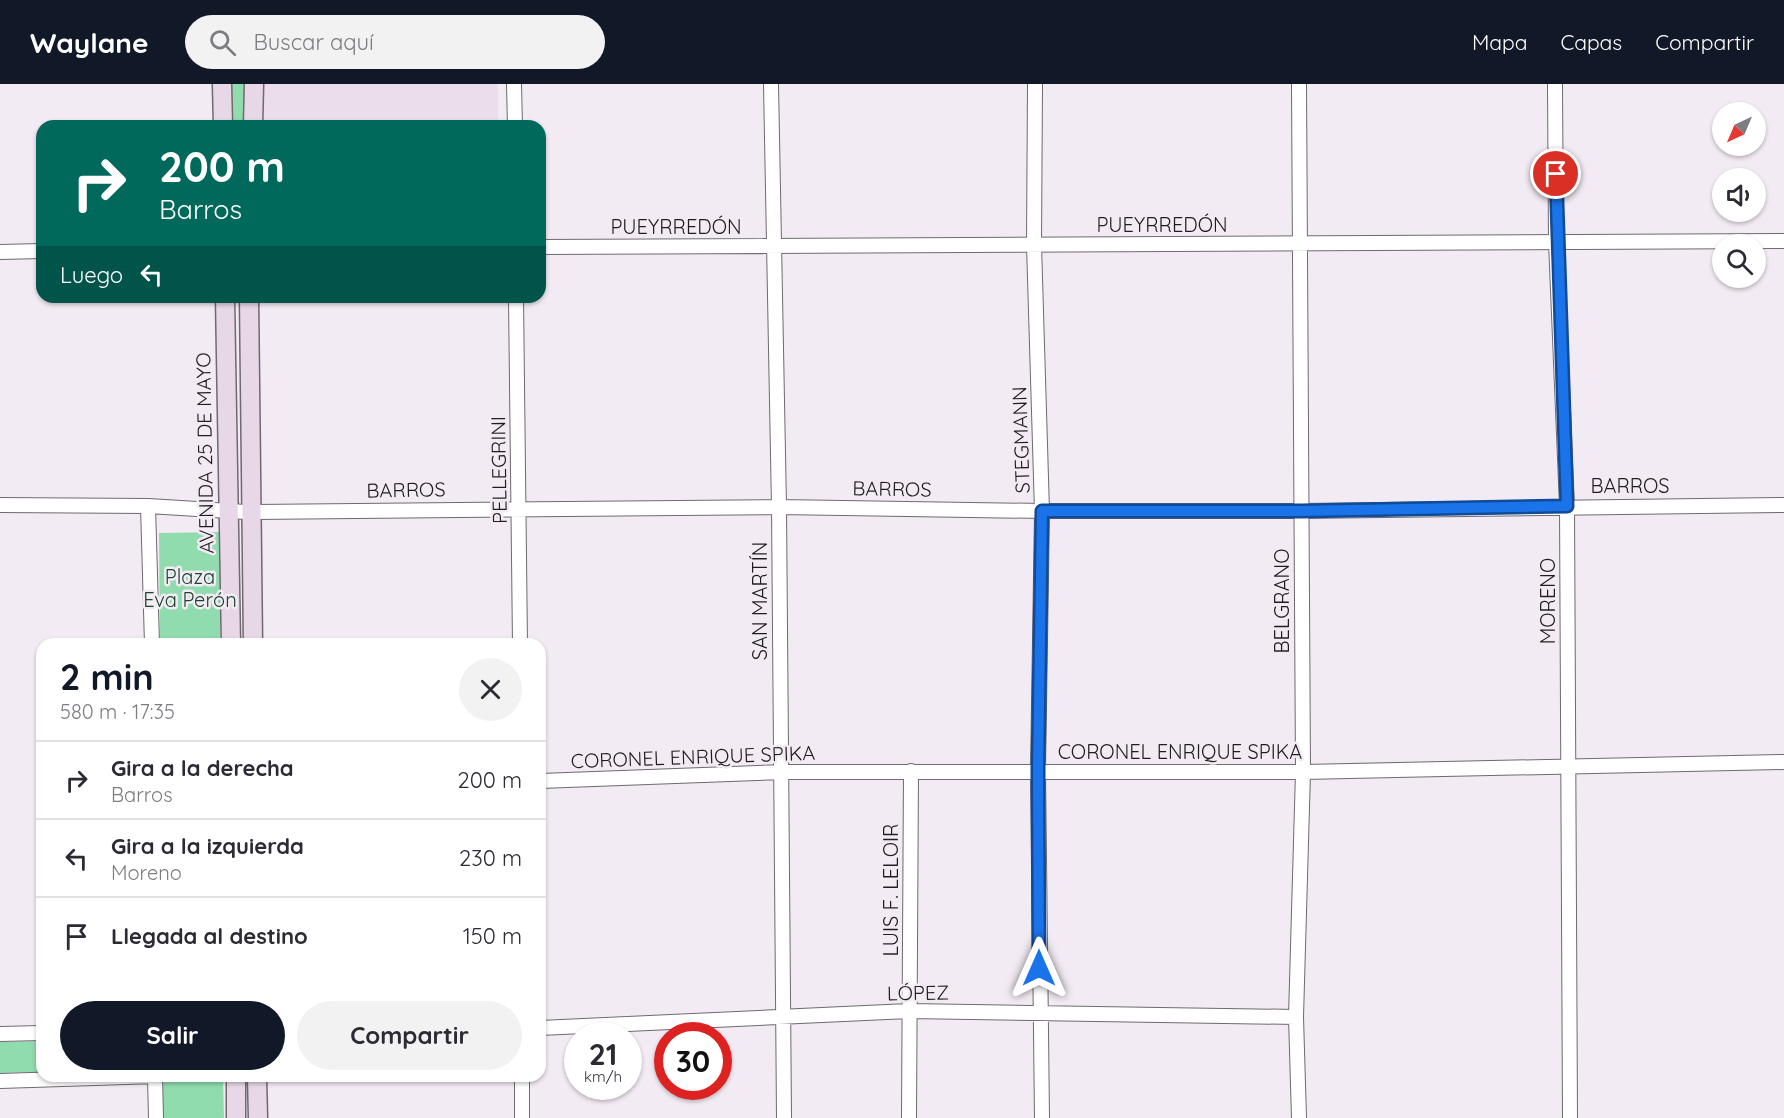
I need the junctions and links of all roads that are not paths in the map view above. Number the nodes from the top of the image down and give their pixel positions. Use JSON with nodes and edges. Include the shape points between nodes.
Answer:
{"nodes":[{"id":1,"x":222,"y":84,"type":"edge"},
{"id":2,"x":254,"y":84,"type":"edge"},
{"id":3,"x":514,"y":84,"type":"edge"},
{"id":4,"x":771,"y":84,"type":"edge"},
{"id":5,"x":1035,"y":84,"type":"edge"},
{"id":6,"x":1299,"y":84,"type":"edge"},
{"id":7,"x":1555,"y":84,"type":"edge"},
{"id":8,"x":223,"y":120,"type":"edge"},
{"id":9,"x":253,"y":120,"type":"edge"},
{"id":10,"x":515,"y":120,"type":"edge"},
{"id":11,"x":1784,"y":241,"type":"edge"},
{"id":12,"x":1556,"y":242,"type":"junction"},
{"id":13,"x":1301,"y":244,"type":"junction"},
{"id":14,"x":1034,"y":245,"type":"junction"},
{"id":15,"x":773,"y":246,"type":"junction"},
{"id":16,"x":546,"y":247,"type":"edge"},
{"id":17,"x":36,"y":251,"type":"edge"},
{"id":18,"x":0,"y":252,"type":"edge"},
{"id":19,"x":225,"y":303,"type":"edge"},
{"id":20,"x":249,"y":303,"type":"edge"},
{"id":21,"x":516,"y":303,"type":"edge"},
{"id":22,"x":0,"y":505,"type":"edge"},
{"id":23,"x":1784,"y":505,"type":"edge"},
{"id":24,"x":148,"y":506,"type":"junction"},
{"id":25,"x":1567,"y":506,"type":"junction"},
{"id":26,"x":779,"y":507,"type":"junction"},
{"id":27,"x":519,"y":508,"type":"junction"},
{"id":28,"x":229,"y":511,"type":"junction"},
{"id":29,"x":1042,"y":511,"type":"junction"},
{"id":30,"x":1301,"y":511,"type":"junction"},
{"id":31,"x":251,"y":512,"type":"junction"},
{"id":32,"x":152,"y":638,"type":"edge"},
{"id":33,"x":231,"y":638,"type":"edge"},
{"id":34,"x":252,"y":638,"type":"edge"},
{"id":35,"x":520,"y":638,"type":"edge"},
{"id":36,"x":1784,"y":762,"type":"edge"},
{"id":37,"x":1567,"y":768,"type":"junction"},
{"id":38,"x":911,"y":771,"type":"junction"},
{"id":39,"x":1038,"y":771,"type":"junction"},
{"id":40,"x":781,"y":772,"type":"junction"},
{"id":41,"x":1303,"y":772,"type":"junction"},
{"id":42,"x":546,"y":782,"type":"edge"},
{"id":43,"x":909,"y":1011,"type":"junction"},
{"id":44,"x":1039,"y":1012,"type":"junction"},
{"id":45,"x":1296,"y":1017,"type":"junction"},
{"id":46,"x":782,"y":1018,"type":"junction"},
{"id":47,"x":546,"y":1028,"type":"edge"},
{"id":48,"x":36,"y":1033,"type":"edge"},
{"id":49,"x":0,"y":1035,"type":"edge"},
{"id":50,"x":36,"y":1080,"type":"edge"},
{"id":51,"x":0,"y":1081,"type":"edge"},
{"id":52,"x":156,"y":1082,"type":"edge"},
{"id":53,"x":236,"y":1082,"type":"edge"},
{"id":54,"x":257,"y":1082,"type":"edge"},
{"id":55,"x":522,"y":1082,"type":"edge"},
{"id":56,"x":156,"y":1118,"type":"edge"},
{"id":57,"x":236,"y":1118,"type":"edge"},
{"id":58,"x":258,"y":1118,"type":"edge"},
{"id":59,"x":522,"y":1118,"type":"edge"},
{"id":60,"x":784,"y":1118,"type":"edge"},
{"id":61,"x":909,"y":1118,"type":"edge"},
{"id":62,"x":1042,"y":1118,"type":"edge"},
{"id":63,"x":1299,"y":1118,"type":"edge"},
{"id":64,"x":1570,"y":1118,"type":"edge"}],
"edges":[{"from":1,"to":8,"type":"main road"},
{"from":2,"to":9,"type":"main road"},
{"from":3,"to":10,"type":"street"},
{"from":4,"to":15,"type":"street","name":"SAN MARTÍN"},
{"from":5,"to":14,"type":"street","name":"STEGMANN"},
{"from":6,"to":13,"type":"street","name":"BELGRANO"},
{"from":7,"to":12,"type":"street","name":"MORENO"},
{"from":11,"to":12,"type":"street","name":"PUEYRREDÓN"},
{"from":12,"to":13,"type":"street","name":"PUEYRREDÓN"},
{"from":12,"to":25,"type":"street","name":"MORENO"},
{"from":13,"to":14,"type":"street","name":"PUEYRREDÓN"},
{"from":13,"to":30,"type":"street","name":"BELGRANO"},
{"from":14,"to":15,"type":"street","name":"PUEYRREDÓN"},
{"from":14,"to":29,"type":"street","name":"STEGMANN"},
{"from":15,"to":16,"type":"street","name":"PUEYRREDÓN"},
{"from":15,"to":26,"type":"street","name":"SAN MARTÍN"},
{"from":17,"to":18,"type":"street"},
{"from":19,"to":28,"type":"main road","name":"AVENIDA 25 DE MAYO"},
{"from":20,"to":31,"type":"main road"},
{"from":21,"to":27,"type":"street","name":"PELLEGRINI"},
{"from":22,"to":24,"type":"street","name":"BARROS"},
{"from":23,"to":25,"type":"street","name":"BARROS"},
{"from":24,"to":28,"type":"street","name":"BARROS"},
{"from":24,"to":32,"type":"street"},
{"from":25,"to":30,"type":"street","name":"BARROS"},
{"from":25,"to":37,"type":"street","name":"MORENO"},
{"from":26,"to":27,"type":"street","name":"BARROS"},
{"from":26,"to":29,"type":"street","name":"BARROS"},
{"from":26,"to":40,"type":"street","name":"SAN MARTÍN"},
{"from":27,"to":31,"type":"street","name":"BARROS"},
{"from":27,"to":35,"type":"street","name":"PELLEGRINI"},
{"from":28,"to":31,"type":"street","name":"BARROS"},
{"from":28,"to":33,"type":"main road","name":"AVENIDA 25 DE MAYO"},
{"from":29,"to":30,"type":"street","name":"BARROS"},
{"from":29,"to":39,"type":"street","name":"STEGMANN"},
{"from":30,"to":41,"type":"street","name":"BELGRANO"},
{"from":31,"to":34,"type":"main road"},
{"from":36,"to":37,"type":"street","name":"CORONEL ENRIQUE SPIKA"},
{"from":37,"to":41,"type":"street","name":"CORONEL ENRIQUE SPIKA"},
{"from":37,"to":64,"type":"street","name":"MORENO"},
{"from":38,"to":39,"type":"street","name":"CORONEL ENRIQUE SPIKA"},
{"from":38,"to":40,"type":"street","name":"CORONEL ENRIQUE SPIKA"},
{"from":38,"to":43,"type":"street","name":"LUIS F. LELOIR"},
{"from":39,"to":41,"type":"street","name":"CORONEL ENRIQUE SPIKA"},
{"from":39,"to":44,"type":"street","name":"STEGMANN"},
{"from":40,"to":42,"type":"street","name":"CORONEL ENRIQUE SPIKA"},
{"from":40,"to":46,"type":"street","name":"SAN MARTÍN"},
{"from":41,"to":45,"type":"street","name":"BELGRANO"},
{"from":43,"to":44,"type":"street","name":"LÓPEZ"},
{"from":43,"to":46,"type":"street","name":"LÓPEZ"},
{"from":43,"to":61,"type":"street","name":"LUIS F. LELOIR"},
{"from":44,"to":45,"type":"street","name":"LÓPEZ"},
{"from":44,"to":62,"type":"street","name":"STEGMANN"},
{"from":45,"to":63,"type":"street","name":"BELGRANO"},
{"from":46,"to":47,"type":"street","name":"LÓPEZ"},
{"from":46,"to":60,"type":"street","name":"SAN MARTÍN"},
{"from":48,"to":49,"type":"street"},
{"from":50,"to":51,"type":"street"},
{"from":52,"to":56,"type":"street"},
{"from":53,"to":57,"type":"main road"},
{"from":54,"to":58,"type":"main road"},
{"from":55,"to":59,"type":"street"}]}
